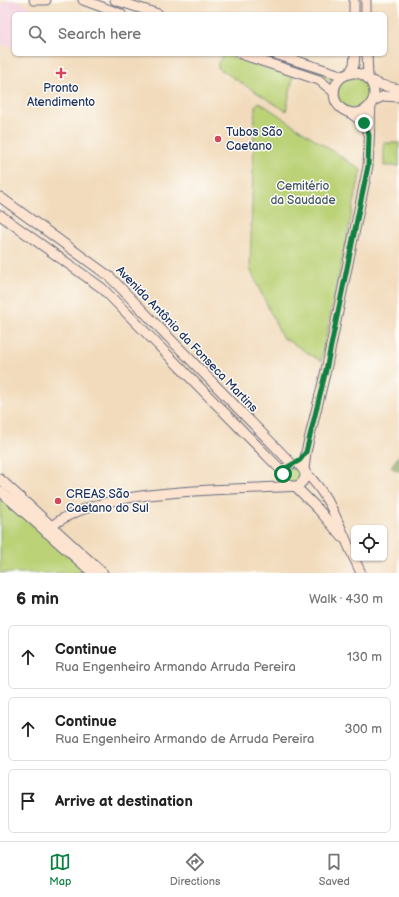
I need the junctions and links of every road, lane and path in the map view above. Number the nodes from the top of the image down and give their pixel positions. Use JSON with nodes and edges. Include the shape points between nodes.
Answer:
{"nodes":[{"id":1,"x":34,"y":0,"type":"edge"},
{"id":2,"x":46,"y":0,"type":"edge"},
{"id":3,"x":83,"y":0,"type":"edge"},
{"id":4,"x":354,"y":0,"type":"edge"},
{"id":5,"x":366,"y":0,"type":"edge"},
{"id":6,"x":117,"y":1,"type":"edge"},
{"id":7,"x":116,"y":12,"type":"edge"},
{"id":8,"x":125,"y":12,"type":"edge"},
{"id":9,"x":152,"y":12,"type":"edge"},
{"id":10,"x":354,"y":12,"type":"edge"},
{"id":11,"x":366,"y":12,"type":"edge"},
{"id":12,"x":247,"y":56,"type":"edge"},
{"id":13,"x":283,"y":56,"type":"edge"},
{"id":14,"x":367,"y":56,"type":"edge"},
{"id":15,"x":355,"y":57,"type":"edge"},
{"id":16,"x":346,"y":75,"type":"junction"},
{"id":17,"x":369,"y":79,"type":"junction"},
{"id":18,"x":399,"y":89,"type":"edge"},
{"id":19,"x":334,"y":92,"type":"junction"},
{"id":20,"x":399,"y":97,"type":"edge"},
{"id":21,"x":372,"y":102,"type":"junction"},
{"id":22,"x":348,"y":112,"type":"junction"},
{"id":23,"x":369,"y":135,"type":"junction"},
{"id":24,"x":0,"y":197,"type":"edge"},
{"id":25,"x":0,"y":215,"type":"edge"},
{"id":26,"x":306,"y":452,"type":"junction"},
{"id":27,"x":293,"y":464,"type":"junction"},
{"id":28,"x":305,"y":471,"type":"junction"},
{"id":29,"x":283,"y":473,"type":"junction"},
{"id":30,"x":0,"y":480,"type":"edge"},
{"id":31,"x":293,"y":486,"type":"junction"},
{"id":32,"x":258,"y":488,"type":"junction"},
{"id":33,"x":0,"y":491,"type":"edge"},
{"id":34,"x":331,"y":516,"type":"junction"},
{"id":35,"x":48,"y":530,"type":"junction"},
{"id":36,"x":351,"y":551,"type":"edge"},
{"id":37,"x":355,"y":561,"type":"edge"},
{"id":38,"x":93,"y":573,"type":"edge"},
{"id":39,"x":103,"y":573,"type":"edge"},
{"id":40,"x":361,"y":573,"type":"edge"}],
"edges":[{"from":1,"to":2,"type":"street"},
{"from":3,"to":7,"type":"street"},
{"from":4,"to":10,"type":"street"},
{"from":5,"to":11,"type":"street"},
{"from":6,"to":8,"type":"street"},
{"from":6,"to":9,"type":"street"},
{"from":12,"to":19,"type":"street","via":[[319,80]]},
{"from":13,"to":16,"type":"street"},
{"from":14,"to":17,"type":"street"},
{"from":15,"to":16,"type":"street","via":[[353,67]]},
{"from":16,"to":17,"type":"street","via":[[360,73]]},
{"from":16,"to":19,"type":"street","via":[[339,80]]},
{"from":17,"to":18,"type":"street"},
{"from":17,"to":21,"type":"street","via":[[374,90]]},
{"from":19,"to":22,"type":"street","via":[[338,104]]},
{"from":20,"to":21,"type":"street","via":[[384,96]]},
{"from":21,"to":22,"type":"street","via":[[361,111]]},
{"from":21,"to":23,"type":"street"},
{"from":22,"to":23,"type":"street","via":[[364,123]]},
{"from":23,"to":26,"type":"street","via":[[368,166]]},
{"from":24,"to":27,"type":"street","name":"Avenida Antônio da Fonseca Martins","via":[[110,276]]},
{"from":25,"to":29,"type":"street","name":"Avenida Antônio da Fonseca Martins","via":[[102,288]]},
{"from":26,"to":27,"type":"street"},
{"from":26,"to":28,"type":"street"},
{"from":27,"to":28,"type":"street","via":[[300,465]]},
{"from":27,"to":29,"type":"street"},
{"from":28,"to":31,"type":"street","via":[[304,481]]},
{"from":28,"to":34,"type":"street","via":[[319,486]]},
{"from":29,"to":31,"type":"street","via":[[284,481]]},
{"from":29,"to":32,"type":"street","via":[[271,484]]},
{"from":30,"to":35,"type":"street"},
{"from":31,"to":32,"type":"street"},
{"from":31,"to":34,"type":"street"},
{"from":32,"to":35,"type":"street","via":[[145,495],[77,511]]},
{"from":33,"to":35,"type":"street"},
{"from":34,"to":36,"type":"street"},
{"from":35,"to":38,"type":"street"},
{"from":35,"to":39,"type":"street"},
{"from":37,"to":40,"type":"street"}]}
